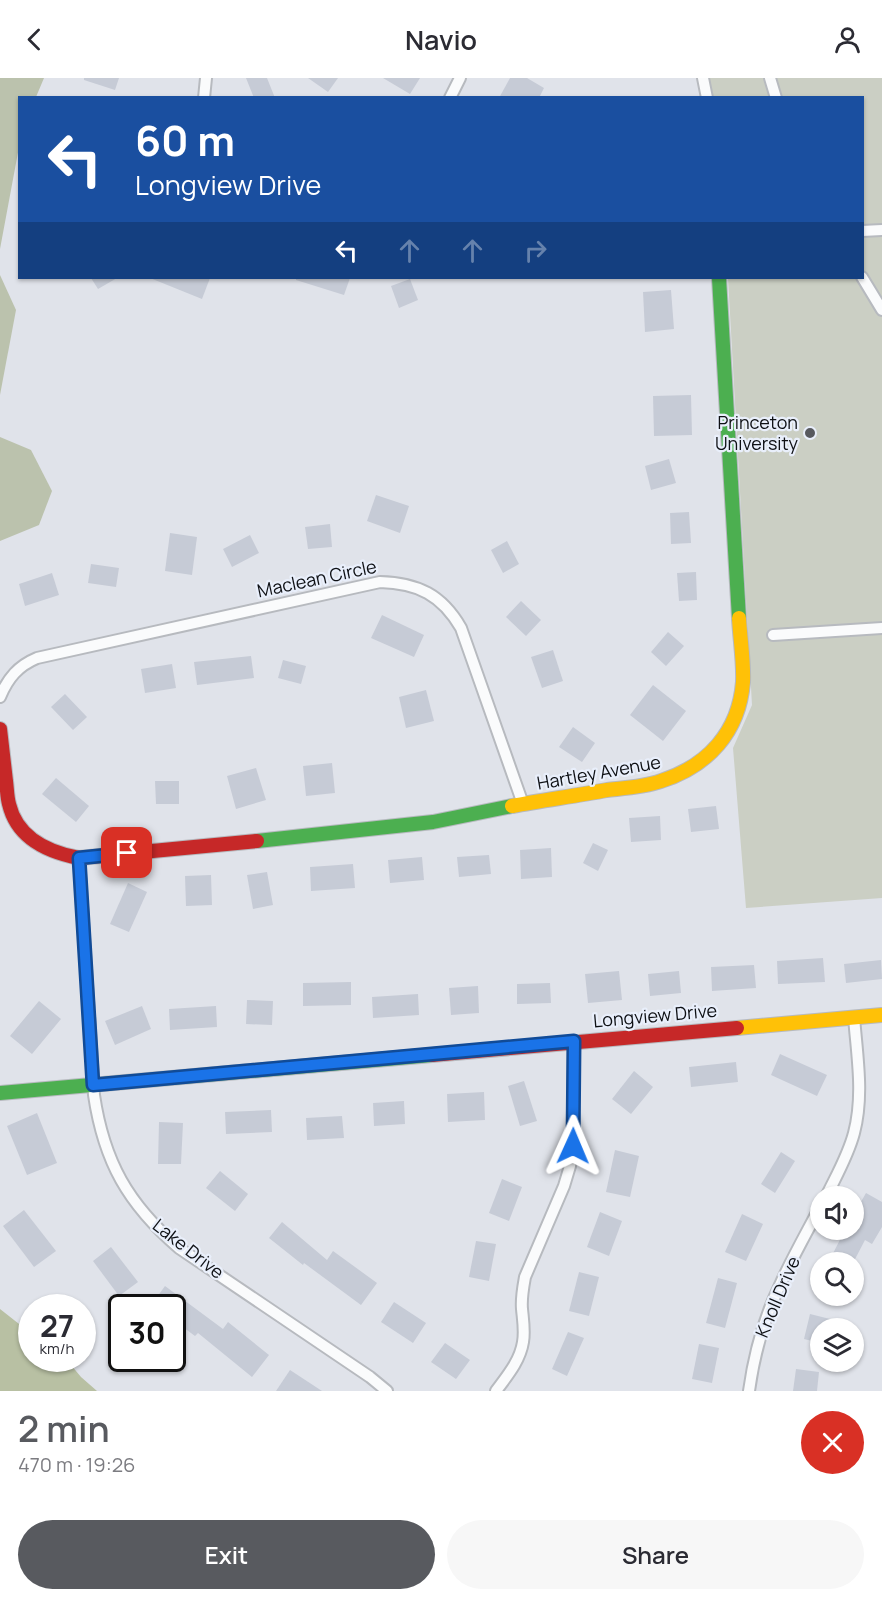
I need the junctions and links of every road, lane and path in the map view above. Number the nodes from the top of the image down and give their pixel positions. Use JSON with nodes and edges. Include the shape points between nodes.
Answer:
{"nodes":[{"id":1,"x":206,"y":78,"type":"edge"},
{"id":2,"x":460,"y":78,"type":"edge"},
{"id":3,"x":703,"y":78,"type":"edge"},
{"id":4,"x":770,"y":78,"type":"edge"},
{"id":5,"x":204,"y":96,"type":"edge"},
{"id":6,"x":451,"y":96,"type":"edge"},
{"id":7,"x":707,"y":96,"type":"edge"},
{"id":8,"x":775,"y":96,"type":"edge"},
{"id":9,"x":882,"y":230,"type":"edge"},
{"id":10,"x":864,"y":231,"type":"edge"},
{"id":11,"x":719,"y":279,"type":"edge"},
{"id":12,"x":863,"y":279,"type":"edge"},
{"id":13,"x":882,"y":310,"type":"edge"},
{"id":14,"x":882,"y":628,"type":"edge"},
{"id":15,"x":773,"y":635,"type":"dead end"},
{"id":16,"x":0,"y":697,"type":"edge"},
{"id":17,"x":0,"y":729,"type":"edge"},
{"id":18,"x":523,"y":804,"type":"junction"},
{"id":19,"x":79,"y":858,"type":"junction"},
{"id":20,"x":882,"y":1015,"type":"edge"},
{"id":21,"x":854,"y":1017,"type":"junction"},
{"id":22,"x":574,"y":1041,"type":"junction"},
{"id":23,"x":93,"y":1085,"type":"junction"},
{"id":24,"x":0,"y":1093,"type":"edge"},
{"id":25,"x":832,"y":1186,"type":"edge"},
{"id":26,"x":810,"y":1226,"type":"edge"},
{"id":27,"x":387,"y":1391,"type":"edge"},
{"id":28,"x":496,"y":1391,"type":"edge"},
{"id":29,"x":749,"y":1391,"type":"edge"}],
"edges":[{"from":1,"to":5,"type":"street"},
{"from":2,"to":6,"type":"street"},
{"from":3,"to":7,"type":"street"},
{"from":4,"to":8,"type":"street"},
{"from":9,"to":10,"type":"street"},
{"from":11,"to":18,"type":"street","name":"Hartley Avenue","via":[[743,681],[735,719],[704,760],[677,776]]},
{"from":12,"to":13,"type":"street"},
{"from":14,"to":15,"type":"street"},
{"from":16,"to":18,"type":"street","name":"Maclean Circle","via":[[14,672],[37,658],[380,582],[398,582],[436,598],[461,628]]},
{"from":17,"to":19,"type":"street","name":"Hartley Avenue","via":[[9,806],[16,822],[50,852]]},
{"from":18,"to":19,"type":"street","name":"Hartley Avenue","via":[[387,828]]},
{"from":19,"to":23,"type":"street","name":"Lake Drive"},
{"from":20,"to":21,"type":"street","name":"Longview Drive"},
{"from":21,"to":22,"type":"street","name":"Longview Drive"},
{"from":21,"to":25,"type":"street","via":[[860,1083],[858,1110],[844,1162]]},
{"from":22,"to":23,"type":"street","name":"Longview Drive"},
{"from":22,"to":28,"type":"street","via":[[570,1166],[525,1277],[523,1343],[511,1371]]},
{"from":23,"to":24,"type":"street","name":"Longview Drive"},
{"from":23,"to":27,"type":"street","name":"Lake Drive","via":[[98,1119],[115,1169],[141,1211],[159,1230],[179,1248]]},
{"from":26,"to":29,"type":"street","name":"Knoll Drive","via":[[767,1315]]}]}
